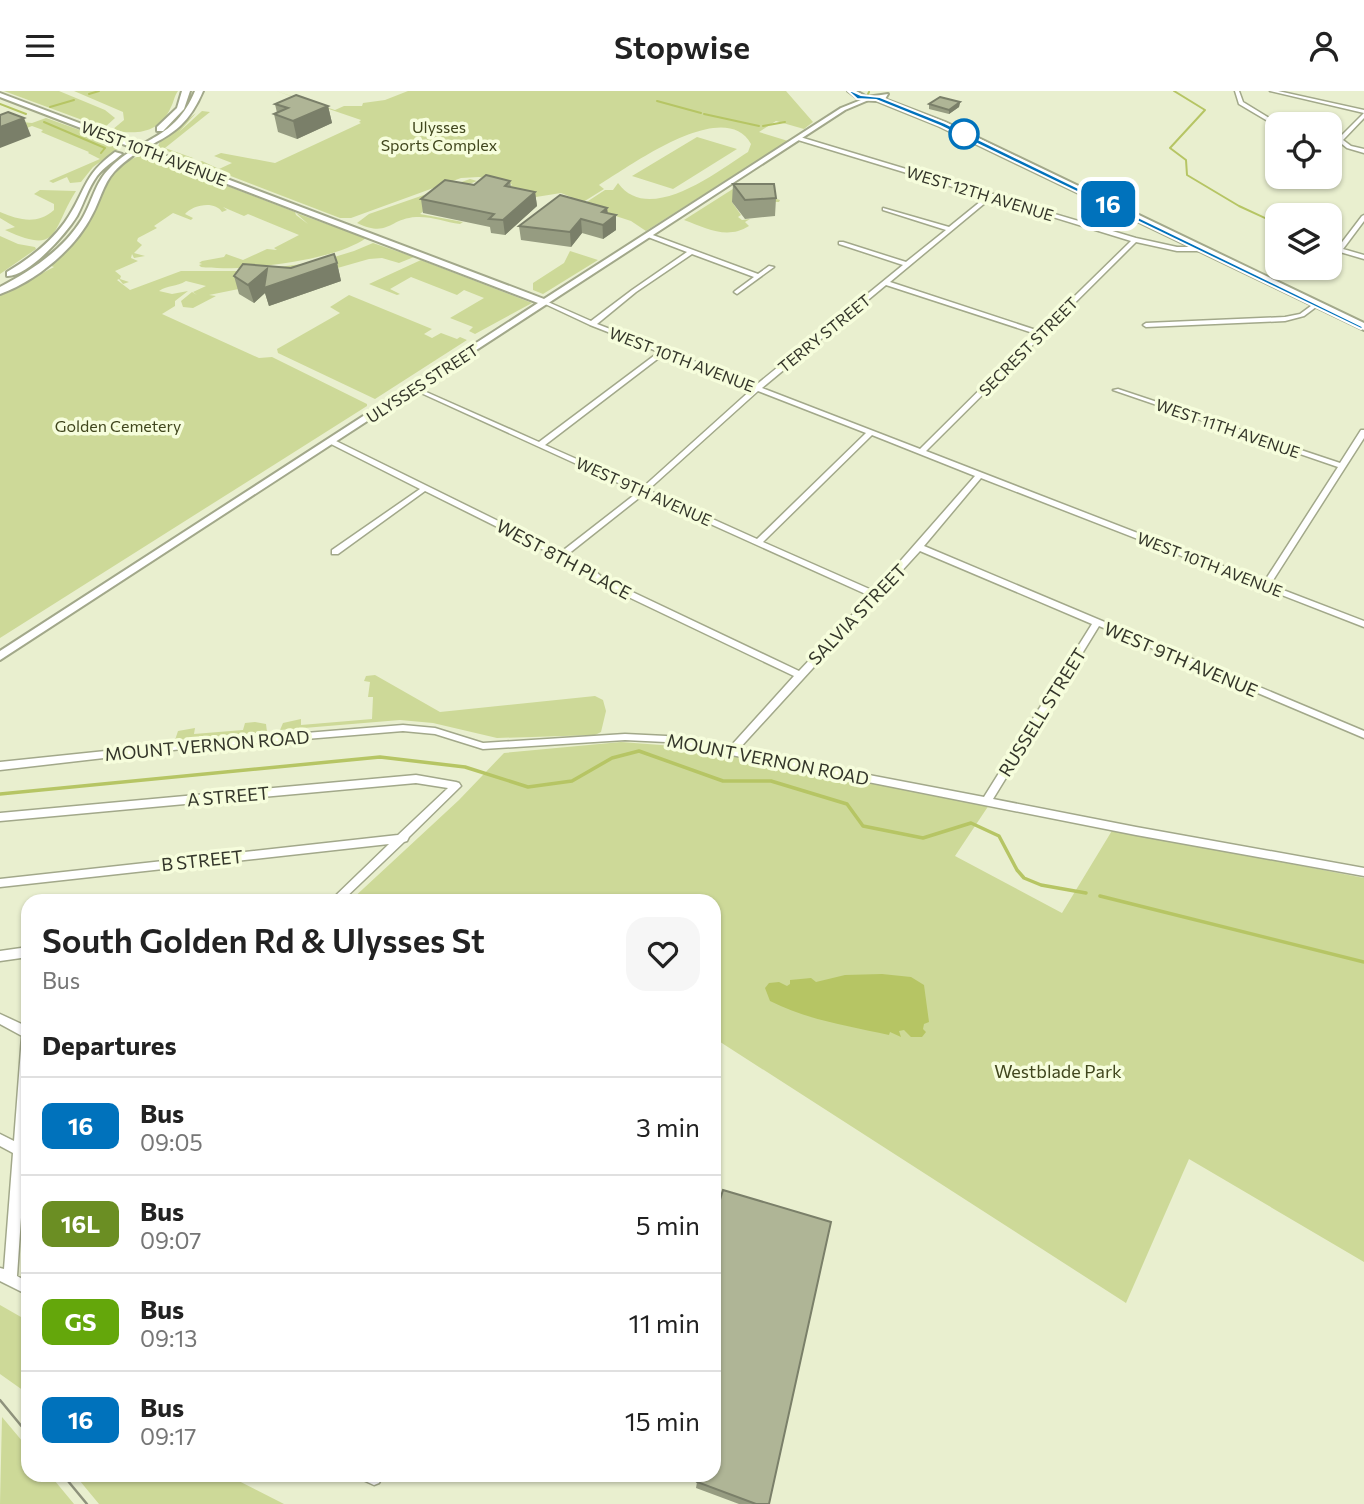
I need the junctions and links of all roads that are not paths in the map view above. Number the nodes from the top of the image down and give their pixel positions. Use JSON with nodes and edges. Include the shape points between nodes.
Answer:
{"nodes":[{"id":1,"x":186,"y":91,"type":"edge"},
{"id":2,"x":199,"y":91,"type":"edge"},
{"id":3,"x":1237,"y":91,"type":"edge"},
{"id":4,"x":1272,"y":91,"type":"edge"},
{"id":5,"x":1305,"y":91,"type":"edge"},
{"id":6,"x":852,"y":93,"type":"edge"},
{"id":7,"x":886,"y":93,"type":"edge"},
{"id":8,"x":0,"y":95,"type":"edge"},
{"id":9,"x":1299,"y":97,"type":"junction"},
{"id":10,"x":877,"y":98,"type":"junction"},
{"id":11,"x":868,"y":99,"type":"junction"},
{"id":12,"x":843,"y":109,"type":"junction"},
{"id":13,"x":1364,"y":114,"type":"edge"},
{"id":14,"x":1265,"y":118,"type":"edge"},
{"id":15,"x":934,"y":120,"type":"junction"},
{"id":16,"x":800,"y":139,"type":"junction"},
{"id":17,"x":139,"y":146,"type":"junction"},
{"id":18,"x":1364,"y":151,"type":"edge"},
{"id":19,"x":992,"y":195,"type":"junction"},
{"id":20,"x":885,"y":209,"type":"dead end"},
{"id":21,"x":1364,"y":217,"type":"edge"},
{"id":22,"x":951,"y":229,"type":"junction"},
{"id":23,"x":652,"y":237,"type":"junction"},
{"id":24,"x":1135,"y":240,"type":"junction"},
{"id":25,"x":841,"y":243,"type":"dead end"},
{"id":26,"x":1342,"y":246,"type":"edge"},
{"id":27,"x":1202,"y":249,"type":"junction"},
{"id":28,"x":1342,"y":251,"type":"edge"},
{"id":29,"x":691,"y":252,"type":"junction"},
{"id":30,"x":1363,"y":257,"type":"edge"},
{"id":31,"x":908,"y":265,"type":"junction"},
{"id":32,"x":771,"y":267,"type":"dead end"},
{"id":33,"x":758,"y":275,"type":"junction"},
{"id":34,"x":0,"y":280,"type":"edge"},
{"id":35,"x":886,"y":282,"type":"junction"},
{"id":36,"x":0,"y":291,"type":"edge"},
{"id":37,"x":737,"y":292,"type":"dead end"},
{"id":38,"x":546,"y":303,"type":"junction"},
{"id":39,"x":1317,"y":304,"type":"junction"},
{"id":40,"x":592,"y":324,"type":"junction"},
{"id":41,"x":1146,"y":325,"type":"dead end"},
{"id":42,"x":1364,"y":327,"type":"edge"},
{"id":43,"x":1039,"y":333,"type":"junction"},
{"id":44,"x":663,"y":352,"type":"junction"},
{"id":45,"x":414,"y":388,"type":"junction"},
{"id":46,"x":757,"y":389,"type":"junction"},
{"id":47,"x":1116,"y":390,"type":"dead end"},
{"id":48,"x":1364,"y":432,"type":"edge"},
{"id":49,"x":870,"y":433,"type":"junction"},
{"id":50,"x":331,"y":442,"type":"junction"},
{"id":51,"x":540,"y":445,"type":"junction"},
{"id":52,"x":921,"y":452,"type":"junction"},
{"id":53,"x":1340,"y":466,"type":"junction"},
{"id":54,"x":980,"y":475,"type":"junction"},
{"id":55,"x":424,"y":489,"type":"junction"},
{"id":56,"x":643,"y":491,"type":"junction"},
{"id":57,"x":758,"y":542,"type":"junction"},
{"id":58,"x":921,"y":548,"type":"junction"},
{"id":59,"x":335,"y":552,"type":"dead end"},
{"id":60,"x":562,"y":555,"type":"junction"},
{"id":61,"x":1266,"y":585,"type":"junction"},
{"id":62,"x":875,"y":595,"type":"junction"},
{"id":63,"x":1096,"y":624,"type":"junction"},
{"id":64,"x":1364,"y":624,"type":"edge"},
{"id":65,"x":0,"y":656,"type":"edge"},
{"id":66,"x":799,"y":675,"type":"junction"},
{"id":67,"x":1364,"y":735,"type":"edge"},
{"id":68,"x":732,"y":750,"type":"junction"},
{"id":69,"x":0,"y":767,"type":"edge"},
{"id":70,"x":987,"y":800,"type":"junction"},
{"id":71,"x":0,"y":817,"type":"edge"},
{"id":72,"x":404,"y":838,"type":"junction"},
{"id":73,"x":1364,"y":872,"type":"edge"},
{"id":74,"x":0,"y":883,"type":"edge"},
{"id":75,"x":343,"y":894,"type":"edge"},
{"id":76,"x":21,"y":953,"type":"edge"},
{"id":77,"x":0,"y":955,"type":"edge"},
{"id":78,"x":0,"y":1019,"type":"edge"},
{"id":79,"x":21,"y":1030,"type":"edge"},
{"id":80,"x":0,"y":1140,"type":"edge"},
{"id":81,"x":21,"y":1150,"type":"edge"},
{"id":82,"x":21,"y":1165,"type":"edge"},
{"id":83,"x":5,"y":1277,"type":"edge"},
{"id":84,"x":21,"y":1285,"type":"edge"}],
"edges":[{"from":1,"to":17,"type":"main road","via":[[172,120]]},
{"from":2,"to":17,"type":"main road","via":[[184,122]]},
{"from":3,"to":14,"type":"street","via":[[1241,103]]},
{"from":4,"to":9,"type":"street"},
{"from":5,"to":9,"type":"street"},
{"from":6,"to":11,"type":"main road"},
{"from":6,"to":12,"type":"street","name":"ULYSSES STREET"},
{"from":7,"to":10,"type":"main road"},
{"from":7,"to":15,"type":"main road"},
{"from":8,"to":17,"type":"street","name":"WEST 10TH AVENUE"},
{"from":9,"to":13,"type":"street"},
{"from":10,"to":11,"type":"main road"},
{"from":10,"to":15,"type":"main road"},
{"from":11,"to":12,"type":"street","name":"ULYSSES STREET"},
{"from":12,"to":16,"type":"street","name":"ULYSSES STREET"},
{"from":13,"to":18,"type":"street","via":[[1340,140]]},
{"from":15,"to":27,"type":"main road"},
{"from":16,"to":19,"type":"street","name":"WEST 12TH AVENUE"},
{"from":16,"to":23,"type":"street","name":"ULYSSES STREET"},
{"from":17,"to":34,"type":"main road","via":[[96,171],[73,215],[48,245]]},
{"from":17,"to":36,"type":"main road","via":[[107,176],[86,219],[65,246]]},
{"from":17,"to":38,"type":"street","name":"WEST 10TH AVENUE"},
{"from":19,"to":22,"type":"street","name":"TERRY STREET"},
{"from":19,"to":24,"type":"street","name":"WEST 12TH AVENUE"},
{"from":20,"to":22,"type":"street"},
{"from":21,"to":26,"type":"street"},
{"from":22,"to":31,"type":"street","name":"TERRY STREET"},
{"from":23,"to":29,"type":"street"},
{"from":23,"to":38,"type":"street","name":"ULYSSES STREET"},
{"from":24,"to":27,"type":"street","name":"WEST 12TH AVENUE"},
{"from":24,"to":43,"type":"street","name":"SECREST STREET"},
{"from":25,"to":31,"type":"street"},
{"from":27,"to":39,"type":"main road"},
{"from":28,"to":30,"type":"street"},
{"from":29,"to":33,"type":"street"},
{"from":29,"to":40,"type":"street"},
{"from":31,"to":35,"type":"street","name":"TERRY STREET"},
{"from":32,"to":33,"type":"street"},
{"from":33,"to":37,"type":"street"},
{"from":35,"to":43,"type":"street"},
{"from":35,"to":46,"type":"street","name":"TERRY STREET"},
{"from":38,"to":40,"type":"street","name":"WEST 10TH AVENUE"},
{"from":38,"to":45,"type":"street","name":"ULYSSES STREET"},
{"from":39,"to":41,"type":"street","via":[[1302,315],[1285,319]]},
{"from":39,"to":42,"type":"main road"},
{"from":40,"to":44,"type":"street","name":"WEST 10TH AVENUE"},
{"from":43,"to":52,"type":"street","name":"SECREST STREET"},
{"from":44,"to":46,"type":"street","name":"WEST 10TH AVENUE"},
{"from":44,"to":51,"type":"street"},
{"from":45,"to":50,"type":"street","name":"ULYSSES STREET"},
{"from":45,"to":51,"type":"street","name":"WEST 9TH AVENUE"},
{"from":46,"to":49,"type":"street","name":"WEST 10TH AVENUE"},
{"from":46,"to":56,"type":"street","name":"TERRY STREET"},
{"from":47,"to":53,"type":"street","name":"WEST 11TH AVENUE"},
{"from":48,"to":53,"type":"street"},
{"from":49,"to":52,"type":"street","name":"WEST 10TH AVENUE"},
{"from":49,"to":57,"type":"street"},
{"from":50,"to":55,"type":"street","name":"WEST 8TH PLACE"},
{"from":50,"to":65,"type":"street","name":"ULYSSES STREET"},
{"from":51,"to":56,"type":"street","name":"WEST 9TH AVENUE"},
{"from":52,"to":54,"type":"street","name":"WEST 10TH AVENUE"},
{"from":53,"to":61,"type":"street"},
{"from":54,"to":58,"type":"street","name":"SALVIA STREET"},
{"from":54,"to":61,"type":"street","name":"WEST 10TH AVENUE"},
{"from":55,"to":59,"type":"street"},
{"from":55,"to":60,"type":"street","name":"WEST 8TH PLACE"},
{"from":56,"to":57,"type":"street","name":"WEST 9TH AVENUE"},
{"from":56,"to":60,"type":"street","name":"TERRY STREET"},
{"from":57,"to":62,"type":"street","name":"WEST 9TH AVENUE"},
{"from":58,"to":62,"type":"street","name":"SALVIA STREET"},
{"from":58,"to":63,"type":"street","name":"WEST 9TH AVENUE"},
{"from":60,"to":66,"type":"street","name":"WEST 8TH PLACE","via":[[600,580]]},
{"from":61,"to":64,"type":"street","name":"WEST 10TH AVENUE"},
{"from":62,"to":66,"type":"street","name":"SALVIA STREET"},
{"from":63,"to":67,"type":"street","name":"WEST 9TH AVENUE"},
{"from":63,"to":70,"type":"street","name":"RUSSELL STREET"},
{"from":66,"to":68,"type":"street","name":"SALVIA STREET"},
{"from":68,"to":69,"type":"street","name":"MOUNT VERNON ROAD","via":[[625,737],[483,745],[435,731],[403,728]]},
{"from":68,"to":70,"type":"street","name":"MOUNT VERNON ROAD"},
{"from":70,"to":73,"type":"street","name":"MOUNT VERNON ROAD"},
{"from":71,"to":72,"type":"street","name":"A STREET","via":[[416,779],[456,786]]},
{"from":72,"to":74,"type":"street","name":"B STREET"},
{"from":72,"to":75,"type":"street"},
{"from":76,"to":77,"type":"street"},
{"from":78,"to":79,"type":"street"},
{"from":80,"to":81,"type":"street"},
{"from":82,"to":83,"type":"street"},
{"from":83,"to":84,"type":"street"}]}
